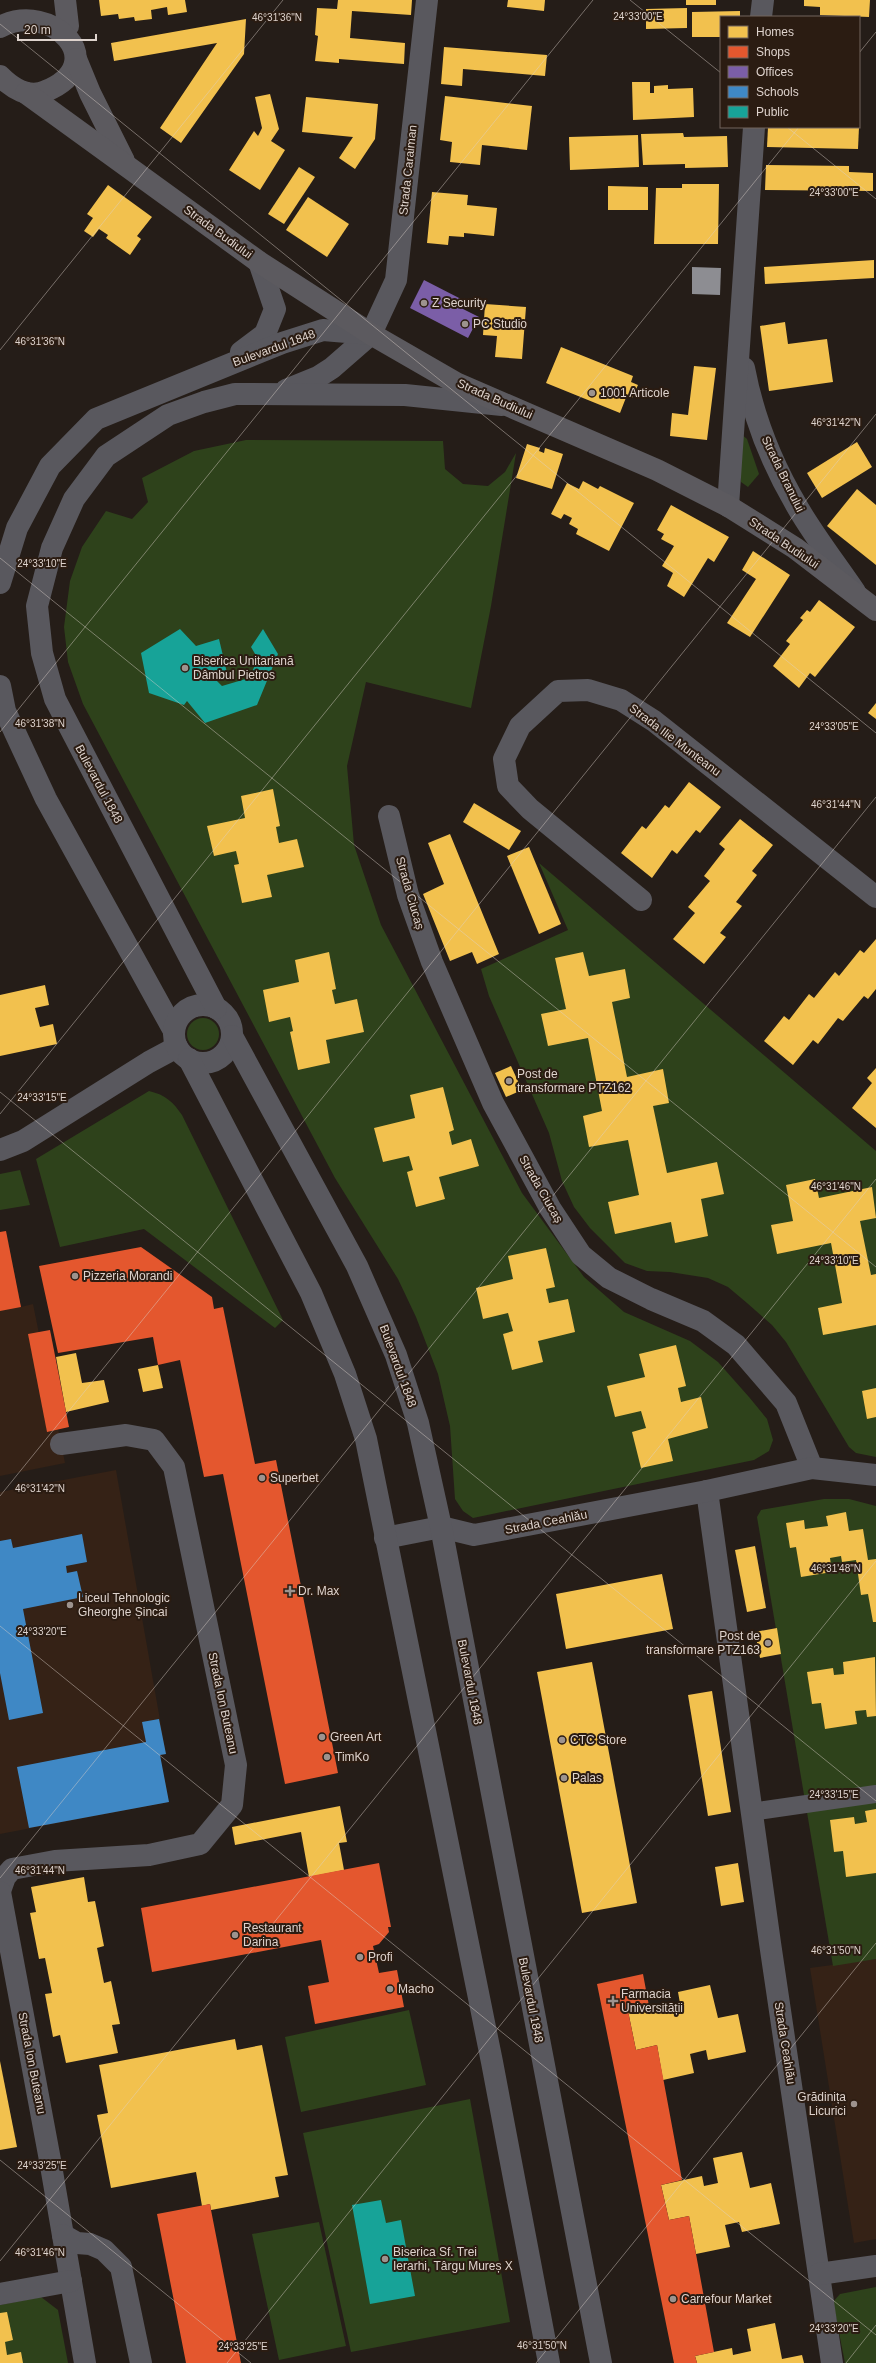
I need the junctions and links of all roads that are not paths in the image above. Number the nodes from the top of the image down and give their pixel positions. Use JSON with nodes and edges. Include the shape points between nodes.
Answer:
{"nodes":[{"id":1,"x":65,"y":0,"type":"edge"},
{"id":2,"x":427,"y":0,"type":"edge"},
{"id":3,"x":762,"y":0,"type":"edge"},
{"id":4,"x":27,"y":5,"type":"edge"},
{"id":5,"x":761,"y":16,"type":"edge"},
{"id":6,"x":68,"y":26,"type":"junction"},
{"id":7,"x":0,"y":27,"type":"edge"},
{"id":8,"x":76,"y":59,"type":"junction"},
{"id":9,"x":0,"y":76,"type":"edge"},
{"id":10,"x":26,"y":93,"type":"junction"},
{"id":11,"x":754,"y":128,"type":"edge"},
{"id":12,"x":126,"y":166,"type":"junction"},
{"id":13,"x":259,"y":262,"type":"junction"},
{"id":14,"x":371,"y":334,"type":"junction"},
{"id":15,"x":739,"y":340,"type":"junction"},
{"id":16,"x":218,"y":369,"type":"junction"},
{"id":17,"x":276,"y":394,"type":"junction"},
{"id":18,"x":508,"y":405,"type":"junction"},
{"id":19,"x":728,"y":506,"type":"junction"},
{"id":20,"x":0,"y":583,"type":"edge"},
{"id":21,"x":857,"y":595,"type":"junction"},
{"id":22,"x":876,"y":610,"type":"edge"},
{"id":23,"x":0,"y":686,"type":"edge"},
{"id":24,"x":389,"y":816,"type":"dead end"},
{"id":25,"x":876,"y":897,"type":"edge"},
{"id":26,"x":641,"y":900,"type":"dead end"},
{"id":27,"x":216,"y":1008,"type":"junction"},
{"id":28,"x":232,"y":1036,"type":"junction"},
{"id":29,"x":180,"y":1046,"type":"junction"},
{"id":30,"x":0,"y":1150,"type":"edge"},
{"id":31,"x":61,"y":1444,"type":"dead end"},
{"id":32,"x":812,"y":1468,"type":"junction"},
{"id":33,"x":876,"y":1475,"type":"edge"},
{"id":34,"x":707,"y":1491,"type":"junction"},
{"id":35,"x":441,"y":1528,"type":"junction"},
{"id":36,"x":385,"y":1538,"type":"junction"},
{"id":37,"x":876,"y":1794,"type":"edge"},
{"id":38,"x":752,"y":1812,"type":"junction"},
{"id":39,"x":1,"y":1883,"type":"edge"},
{"id":40,"x":63,"y":2235,"type":"junction"},
{"id":41,"x":876,"y":2266,"type":"edge"},
{"id":42,"x":819,"y":2274,"type":"junction"},
{"id":43,"x":70,"y":2281,"type":"junction"},
{"id":44,"x":0,"y":2294,"type":"edge"},
{"id":45,"x":85,"y":2363,"type":"edge"},
{"id":46,"x":141,"y":2363,"type":"edge"},
{"id":47,"x":549,"y":2363,"type":"edge"},
{"id":48,"x":601,"y":2363,"type":"edge"},
{"id":49,"x":832,"y":2363,"type":"edge"}],
"edges":[{"from":1,"to":6,"type":"main road"},
{"from":2,"to":14,"type":"street","name":"Strada Caraiman","via":[[396,280]]},
{"from":3,"to":5,"type":"street"},
{"from":4,"to":6,"type":"main road","via":[[56,15]]},
{"from":4,"to":7,"type":"main road","via":[[9,17]]},
{"from":6,"to":8,"type":"main road","name":"Strada Budiului","via":[[75,42]]},
{"from":8,"to":10,"type":"main road","via":[[70,74],[58,86],[43,92]]},
{"from":8,"to":12,"type":"main road","name":"Strada Budiului","via":[[92,99]]},
{"from":9,"to":10,"type":"main road","name":"Strada Budiului","via":[[11,87]]},
{"from":10,"to":12,"type":"main road","name":"Strada Budiului"},
{"from":11,"to":15,"type":"street","name":"Strada Branului"},
{"from":12,"to":13,"type":"main road","name":"Strada Budiului"},
{"from":13,"to":14,"type":"main road","name":"Strada Budiului"},
{"from":13,"to":16,"type":"street","via":[[275,309],[265,334]]},
{"from":14,"to":16,"type":"street","name":"Bulevardul 1848","via":[[324,330],[282,343]]},
{"from":14,"to":17,"type":"street","name":"Bulevardul 1848","via":[[348,356],[318,377]]},
{"from":14,"to":18,"type":"main road","name":"Strada Budiului","via":[[456,383]]},
{"from":15,"to":19,"type":"street","name":"Strada Branului"},
{"from":15,"to":21,"type":"street","name":"Strada Branului","via":[[749,393],[767,443],[798,508]]},
{"from":16,"to":20,"type":"street","name":"Bulevardul 1848","via":[[96,419],[50,466],[17,528]]},
{"from":17,"to":18,"type":"street","via":[[405,395]]},
{"from":17,"to":27,"type":"street","name":"Bulevardul 1848","via":[[235,394],[168,415],[106,456],[74,499],[52,548],[37,606],[42,653],[55,699]]},
{"from":18,"to":19,"type":"main road","name":"Strada Budiului","via":[[657,470]]},
{"from":19,"to":21,"type":"main road","name":"Strada Budiului","via":[[795,548]]},
{"from":21,"to":22,"type":"main road","name":"Strada Budiului"},
{"from":23,"to":29,"type":"street","via":[[5,711],[46,799]]},
{"from":24,"to":32,"type":"street","name":"Strada Ciucaș","via":[[408,895],[432,962],[493,1102],[550,1208],[582,1255],[609,1278],[650,1299],[703,1321],[736,1345],[786,1403]]},
{"from":25,"to":26,"type":"street","name":"Strada Ilie Munteanu","via":[[654,721],[621,700],[588,690],[558,691],[520,726],[504,759],[508,786],[530,809]]},
{"from":27,"to":28,"type":"street","via":[[228,1020]]},
{"from":27,"to":29,"type":"street","via":[[206,1004],[194,1006],[181,1015]]},
{"from":28,"to":29,"type":"street","via":[[221,1056],[211,1062],[200,1063]]},
{"from":28,"to":35,"type":"street","name":"Bulevardul 1848","via":[[357,1266],[396,1355],[418,1423]]},
{"from":29,"to":30,"type":"street","via":[[149,1062],[23,1141]]},
{"from":29,"to":36,"type":"street","via":[[311,1293],[345,1374],[366,1439]]},
{"from":31,"to":39,"type":"street","name":"Strada Ion Buteanu","via":[[126,1435],[154,1440],[174,1467],[236,1765],[232,1805],[200,1844],[149,1855],[55,1861],[12,1869]]},
{"from":32,"to":33,"type":"street","name":"Strada Ceahlău"},
{"from":32,"to":34,"type":"street","name":"Strada Ceahlău"},
{"from":34,"to":35,"type":"street","name":"Strada Ceahlău","via":[[474,1535]]},
{"from":34,"to":38,"type":"street","name":"Strada Ceahlău"},
{"from":35,"to":36,"type":"street","name":"Strada Ceahlău"},
{"from":35,"to":48,"type":"street","name":"Bulevardul 1848"},
{"from":36,"to":47,"type":"street","via":[[492,2062]]},
{"from":37,"to":38,"type":"street"},
{"from":38,"to":42,"type":"street","name":"Strada Ceahlău"},
{"from":39,"to":40,"type":"street","name":"Strada Ion Buteanu"},
{"from":40,"to":43,"type":"street","name":"Strada Ion Buteanu"},
{"from":40,"to":46,"type":"street","via":[[77,2243],[90,2244],[104,2250],[121,2266]]},
{"from":41,"to":42,"type":"street"},
{"from":42,"to":49,"type":"street","name":"Strada Ceahlău"},
{"from":43,"to":44,"type":"street"},
{"from":43,"to":45,"type":"street","name":"Strada Ion Buteanu"}]}
